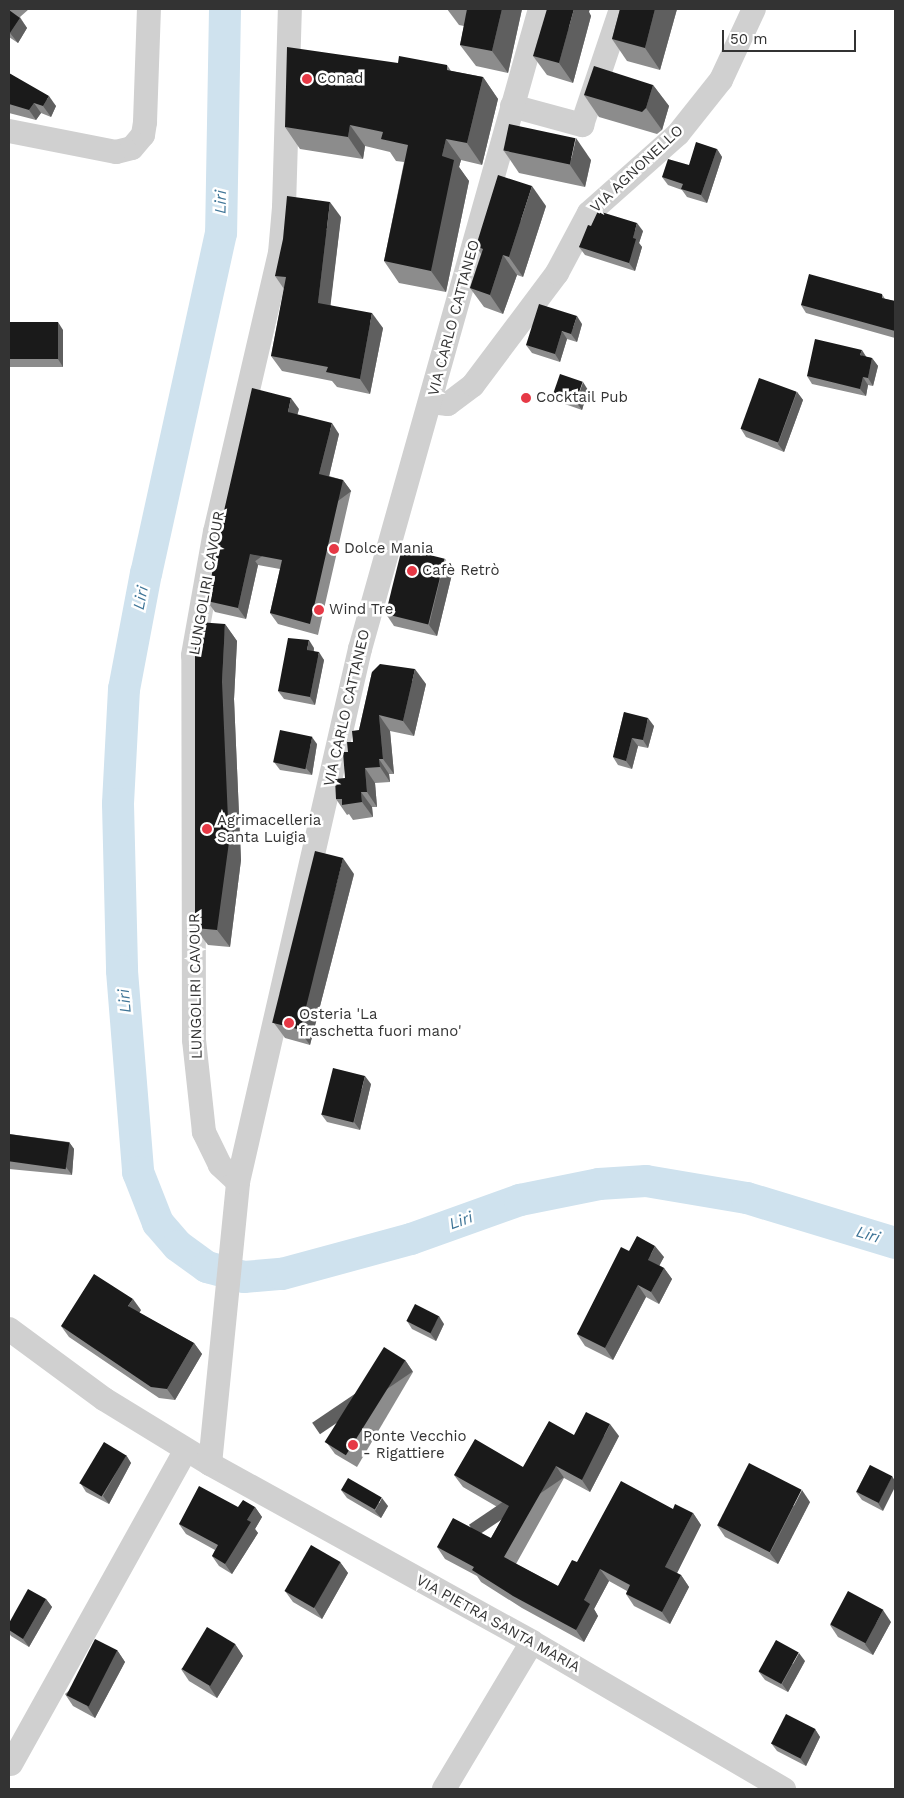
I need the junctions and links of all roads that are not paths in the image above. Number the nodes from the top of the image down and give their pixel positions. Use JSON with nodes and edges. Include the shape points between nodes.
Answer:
{"nodes":[{"id":1,"x":149,"y":9,"type":"edge"},
{"id":2,"x":290,"y":9,"type":"edge"},
{"id":3,"x":540,"y":9,"type":"edge"},
{"id":4,"x":621,"y":9,"type":"edge"},
{"id":5,"x":754,"y":9,"type":"edge"},
{"id":6,"x":512,"y":106,"type":"junction"},
{"id":7,"x":9,"y":131,"type":"edge"},
{"id":8,"x":431,"y":402,"type":"junction"},
{"id":9,"x":237,"y":1192,"type":"junction"},
{"id":10,"x":9,"y":1329,"type":"edge"},
{"id":11,"x":186,"y":1450,"type":"junction"},
{"id":12,"x":210,"y":1464,"type":"junction"},
{"id":13,"x":532,"y":1642,"type":"junction"},
{"id":14,"x":11,"y":1764,"type":"dead end"},
{"id":15,"x":444,"y":1789,"type":"edge"},
{"id":16,"x":784,"y":1789,"type":"edge"}],
"edges":[{"from":1,"to":7,"type":"street","via":[[145,122],[143,135],[132,148],[116,152]]},
{"from":2,"to":9,"type":"street","name":"LUNGOLIRI CAVOUR","via":[[280,252],[215,532],[193,655],[194,1040],[204,1132]]},
{"from":3,"to":6,"type":"street","name":"VIA CARLO CATTANEO"},
{"from":4,"to":6,"type":"street","via":[[582,125]]},
{"from":5,"to":8,"type":"street","name":"VIA AGNONELLO","via":[[722,80],[678,134],[589,213],[557,273],[473,385],[448,404]]},
{"from":6,"to":8,"type":"street","name":"VIA CARLO CATTANEO"},
{"from":8,"to":9,"type":"street","name":"VIA CARLO CATTANEO","via":[[360,649]]},
{"from":9,"to":12,"type":"street","name":"VIA CARLO CATTANEO"},
{"from":10,"to":11,"type":"street","name":"VIA PIETRA SANTA MARIA","via":[[104,1399]]},
{"from":11,"to":12,"type":"street","name":"VIA PIETRA SANTA MARIA"},
{"from":11,"to":14,"type":"street"},
{"from":12,"to":13,"type":"street","name":"VIA PIETRA SANTA MARIA"},
{"from":13,"to":15,"type":"street"},
{"from":13,"to":16,"type":"street","name":"VIA PIETRA SANTA MARIA"}]}
